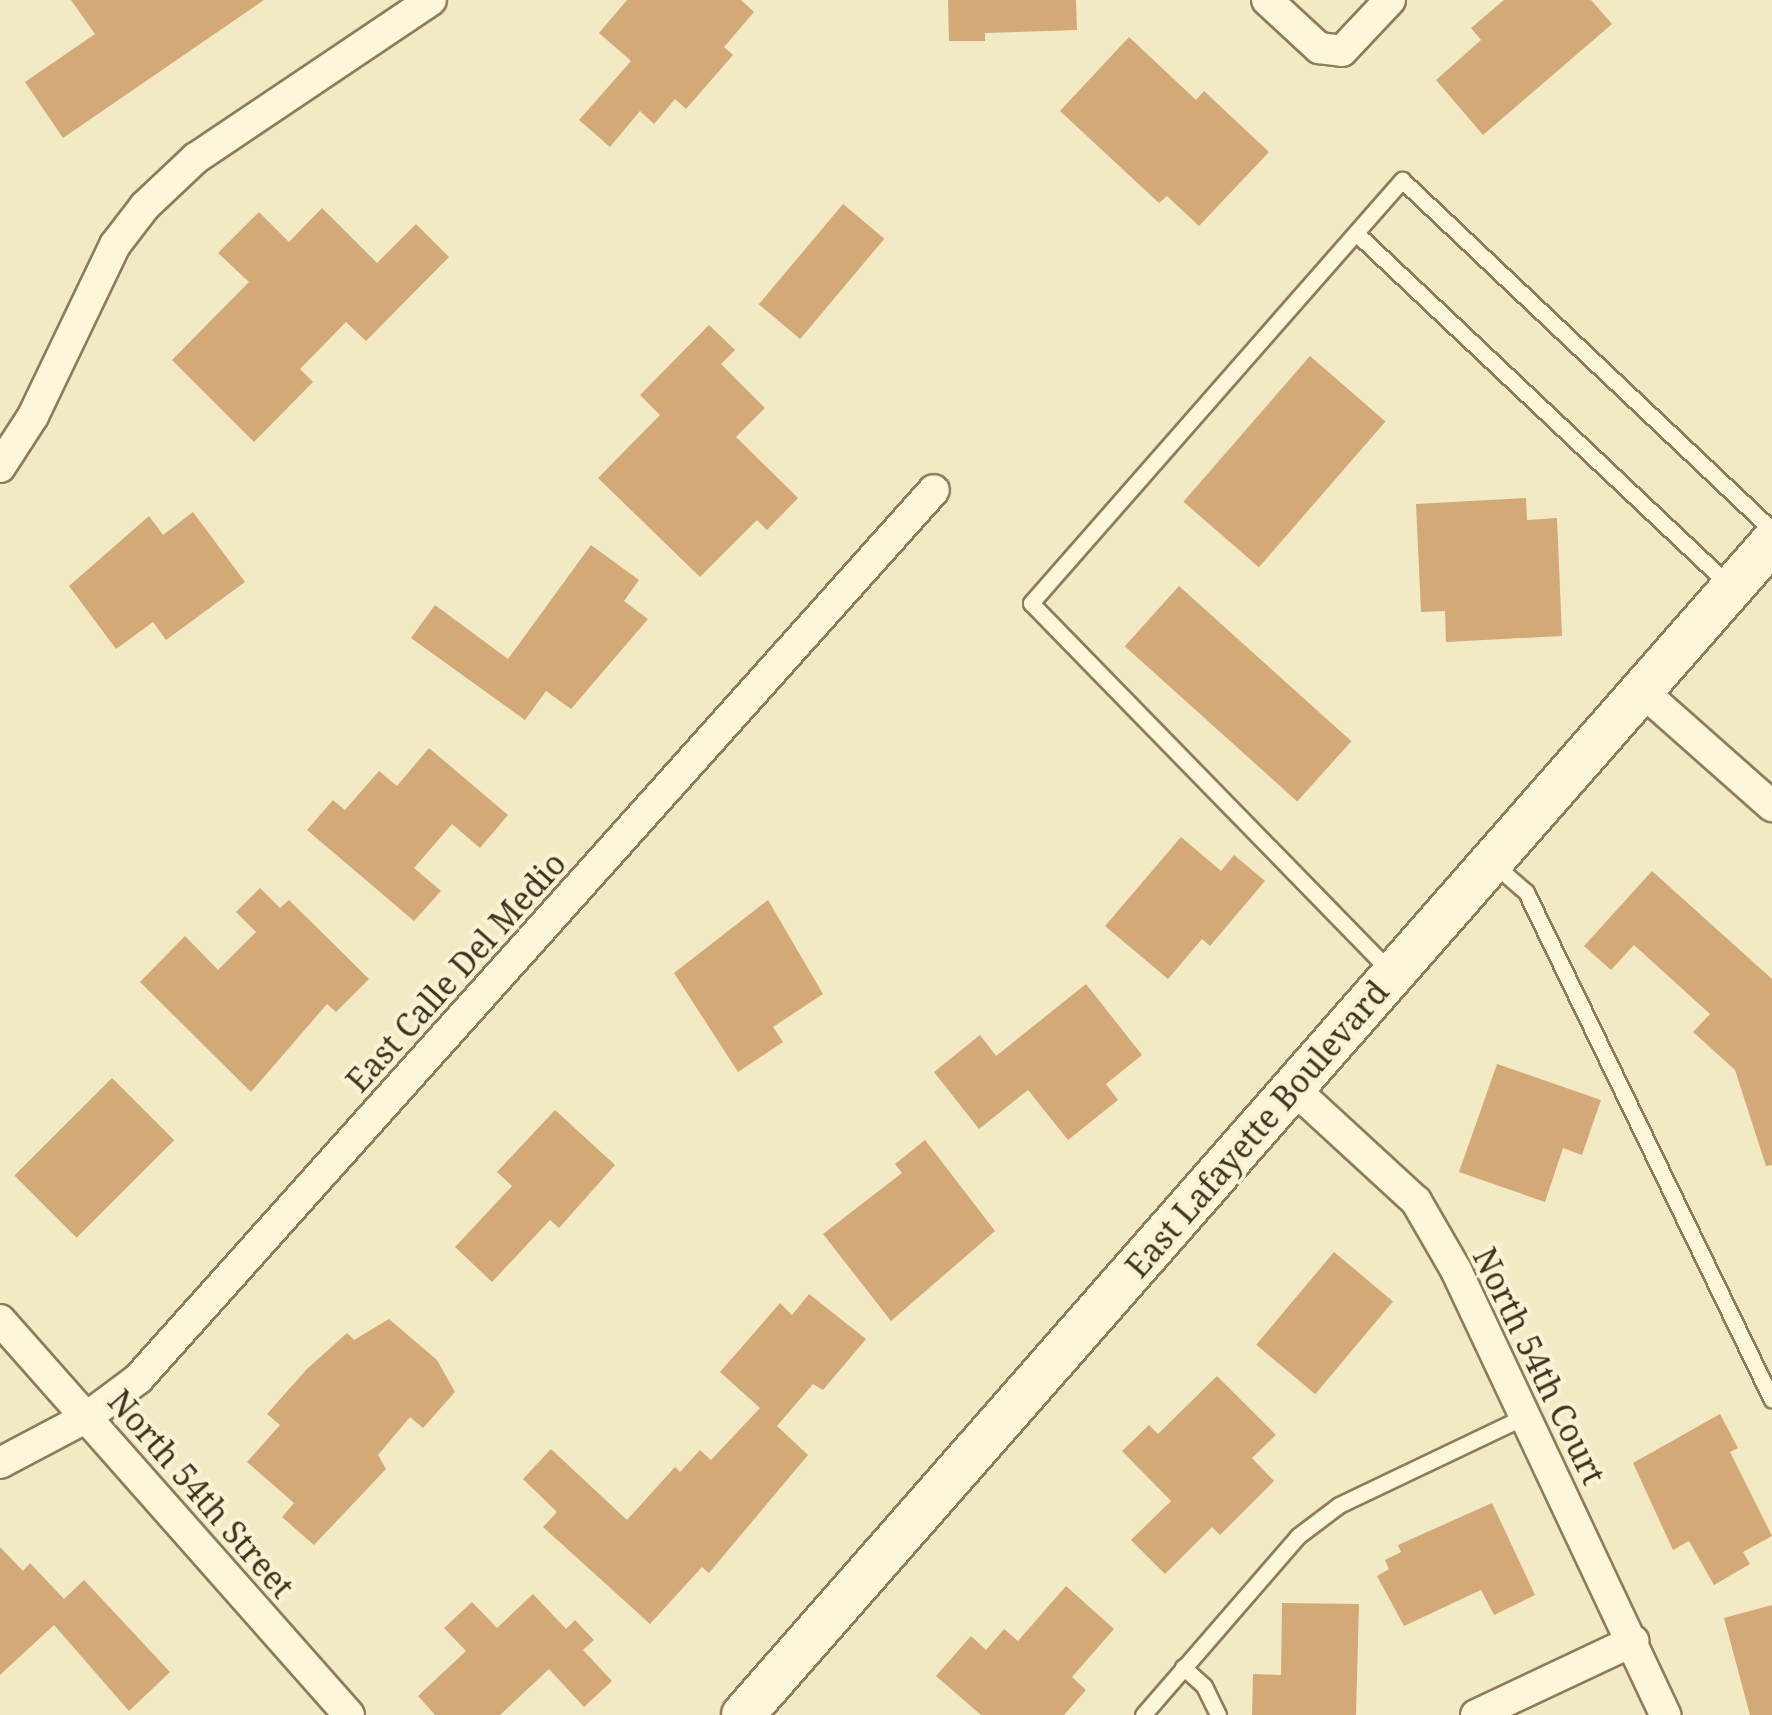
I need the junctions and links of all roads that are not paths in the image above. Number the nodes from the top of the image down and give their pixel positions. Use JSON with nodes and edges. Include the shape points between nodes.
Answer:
{"nodes":[{"id":1,"x":432,"y":0,"type":"edge"},
{"id":2,"x":1267,"y":0,"type":"edge"},
{"id":3,"x":1390,"y":0,"type":"edge"},
{"id":4,"x":1356,"y":233,"type":"junction"},
{"id":5,"x":0,"y":467,"type":"edge"},
{"id":6,"x":934,"y":490,"type":"dead end"},
{"id":7,"x":1772,"y":530,"type":"edge"},
{"id":8,"x":1772,"y":542,"type":"edge"},
{"id":9,"x":1732,"y":587,"type":"junction"},
{"id":10,"x":1642,"y":691,"type":"junction"},
{"id":11,"x":1772,"y":806,"type":"edge"},
{"id":12,"x":1492,"y":862,"type":"junction"},
{"id":13,"x":1393,"y":974,"type":"junction"},
{"id":14,"x":1293,"y":1088,"type":"junction"},
{"id":15,"x":0,"y":1320,"type":"edge"},
{"id":16,"x":1772,"y":1400,"type":"edge"},
{"id":17,"x":1526,"y":1416,"type":"junction"},
{"id":18,"x":86,"y":1417,"type":"junction"},
{"id":19,"x":0,"y":1463,"type":"edge"},
{"id":20,"x":1633,"y":1642,"type":"junction"},
{"id":21,"x":1184,"y":1667,"type":"junction"},
{"id":22,"x":349,"y":1715,"type":"edge"},
{"id":23,"x":743,"y":1715,"type":"edge"},
{"id":24,"x":1143,"y":1715,"type":"edge"},
{"id":25,"x":1218,"y":1715,"type":"edge"},
{"id":26,"x":1476,"y":1715,"type":"edge"},
{"id":27,"x":1665,"y":1715,"type":"edge"}],
"edges":[{"from":1,"to":5,"type":"street","via":[[196,158],[145,206],[115,244],[33,416]]},
{"from":2,"to":3,"type":"street","via":[[1319,48],[1342,51]]},
{"from":4,"to":7,"type":"lane","via":[[1402,180]]},
{"from":4,"to":9,"type":"lane"},
{"from":4,"to":13,"type":"lane","via":[[1031,602]]},
{"from":6,"to":18,"type":"street","name":"East Calle Del Medio","via":[[138,1380]]},
{"from":8,"to":9,"type":"street","name":"East Lafayette Boulevard"},
{"from":9,"to":10,"type":"street","name":"East Lafayette Boulevard"},
{"from":10,"to":11,"type":"street"},
{"from":10,"to":12,"type":"street","name":"East Lafayette Boulevard"},
{"from":12,"to":13,"type":"street","name":"East Lafayette Boulevard"},
{"from":12,"to":16,"type":"lane","via":[[1526,892]]},
{"from":13,"to":14,"type":"street","name":"East Lafayette Boulevard"},
{"from":14,"to":17,"type":"street","name":"North 54th Court","via":[[1416,1202]]},
{"from":14,"to":23,"type":"street","name":"East Lafayette Boulevard"},
{"from":15,"to":18,"type":"street","name":"North 54th Street"},
{"from":17,"to":20,"type":"street","name":"North 54th Court"},
{"from":17,"to":21,"type":"lane","via":[[1339,1505],[1298,1536]]},
{"from":18,"to":19,"type":"street","name":"East Calle Del Medio"},
{"from":18,"to":22,"type":"street","name":"North 54th Street"},
{"from":20,"to":26,"type":"street"},
{"from":20,"to":27,"type":"street","name":"North 54th Court"},
{"from":21,"to":24,"type":"lane"},
{"from":21,"to":25,"type":"lane","via":[[1204,1686]]}]}
